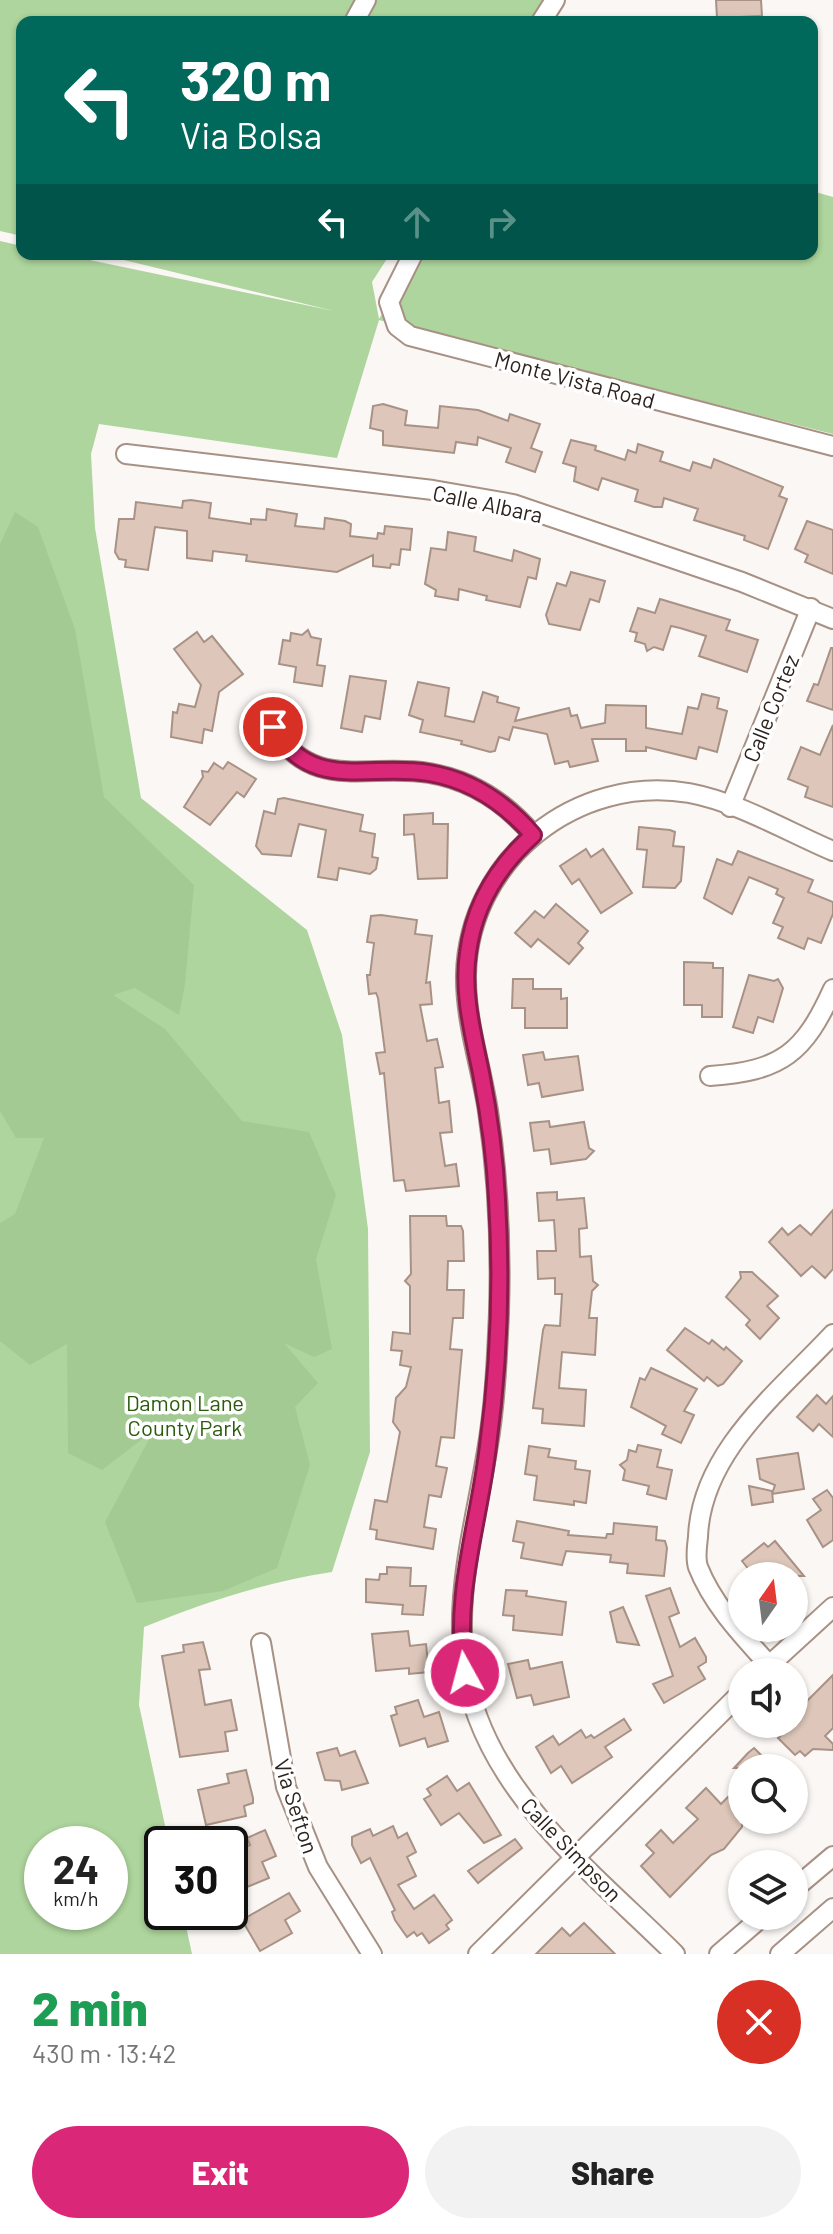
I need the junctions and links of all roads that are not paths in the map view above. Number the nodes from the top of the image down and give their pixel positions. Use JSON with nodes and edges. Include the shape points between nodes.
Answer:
{"nodes":[{"id":1,"x":410,"y":260,"type":"edge"},
{"id":2,"x":833,"y":446,"type":"edge"},
{"id":3,"x":126,"y":454,"type":"dead end"},
{"id":4,"x":811,"y":608,"type":"junction"},
{"id":5,"x":833,"y":619,"type":"edge"},
{"id":6,"x":273,"y":727,"type":"dead end"},
{"id":7,"x":730,"y":807,"type":"junction"},
{"id":8,"x":533,"y":835,"type":"junction"},
{"id":9,"x":833,"y":851,"type":"edge"},
{"id":10,"x":833,"y":989,"type":"edge"},
{"id":11,"x":710,"y":1076,"type":"dead end"},
{"id":12,"x":833,"y":1334,"type":"edge"},
{"id":13,"x":833,"y":1607,"type":"edge"},
{"id":14,"x":261,"y":1643,"type":"dead end"},
{"id":15,"x":758,"y":1658,"type":"edge"},
{"id":16,"x":777,"y":1658,"type":"edge"},
{"id":17,"x":728,"y":1706,"type":"edge"},
{"id":18,"x":578,"y":1856,"type":"junction"},
{"id":19,"x":833,"y":1856,"type":"edge"},
{"id":20,"x":808,"y":1877,"type":"edge"},
{"id":21,"x":833,"y":1908,"type":"edge"},
{"id":22,"x":747,"y":1930,"type":"edge"},
{"id":23,"x":372,"y":1954,"type":"edge"},
{"id":24,"x":478,"y":1954,"type":"edge"},
{"id":25,"x":675,"y":1954,"type":"edge"},
{"id":26,"x":719,"y":1954,"type":"edge"},
{"id":27,"x":780,"y":1954,"type":"edge"}],
"edges":[{"from":1,"to":2,"type":"street","name":"Monte Vista Road","via":[[389,302],[397,326],[410,336]]},
{"from":3,"to":4,"type":"street","name":"Calle Albara","via":[[513,504]]},
{"from":4,"to":5,"type":"street","name":"Calle Albara"},
{"from":4,"to":7,"type":"street","name":"Calle Cortez"},
{"from":6,"to":8,"type":"street","via":[[294,753],[329,770],[409,771],[462,782],[501,804]]},
{"from":7,"to":8,"type":"street","name":"Calle Simpson","via":[[693,794],[631,793],[570,811]]},
{"from":7,"to":9,"type":"street","name":"Calle Simpson"},
{"from":8,"to":18,"type":"street","name":"Calle Simpson","via":[[492,882],[475,918],[467,957],[467,997],[497,1199],[499,1308],[488,1448],[461,1589],[460,1628],[471,1695],[499,1764],[526,1804]]},
{"from":10,"to":11,"type":"street","via":[[812,1031],[783,1060],[747,1073]]},
{"from":12,"to":15,"type":"street","via":[[732,1443],[706,1484],[697,1564],[727,1619]]},
{"from":13,"to":16,"type":"street"},
{"from":14,"to":23,"type":"street","name":"Via Sefton","via":[[286,1787],[318,1867]]},
{"from":17,"to":18,"type":"street"},
{"from":18,"to":24,"type":"street"},
{"from":18,"to":25,"type":"street","name":"Calle Simpson"},
{"from":19,"to":20,"type":"street"},
{"from":21,"to":27,"type":"street"},
{"from":22,"to":26,"type":"street"}]}
